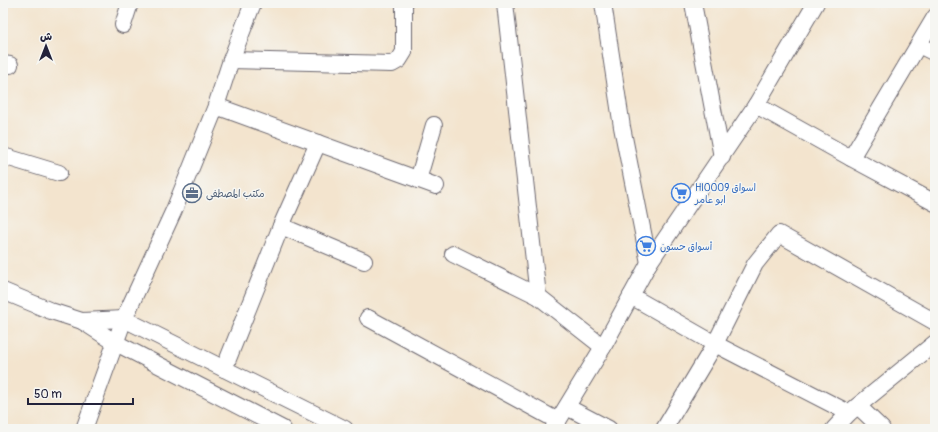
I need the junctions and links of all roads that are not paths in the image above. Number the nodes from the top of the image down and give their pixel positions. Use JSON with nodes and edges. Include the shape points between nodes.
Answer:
{"nodes":[{"id":1,"x":130,"y":3,"type":"edge"},
{"id":2,"x":253,"y":3,"type":"edge"},
{"id":3,"x":404,"y":3,"type":"edge"},
{"id":4,"x":505,"y":3,"type":"edge"},
{"id":5,"x":603,"y":3,"type":"edge"},
{"id":6,"x":693,"y":3,"type":"edge"},
{"id":7,"x":816,"y":3,"type":"edge"},
{"id":8,"x":935,"y":17,"type":"edge"},
{"id":9,"x":123,"y":25,"type":"dead end"},
{"id":10,"x":919,"y":45,"type":"junction"},
{"id":11,"x":935,"y":53,"type":"edge"},
{"id":12,"x":231,"y":60,"type":"junction"},
{"id":13,"x":756,"y":105,"type":"junction"},
{"id":14,"x":216,"y":106,"type":"junction"},
{"id":15,"x":434,"y":125,"type":"dead end"},
{"id":16,"x":318,"y":143,"type":"junction"},
{"id":17,"x":3,"y":156,"type":"edge"},
{"id":18,"x":722,"y":158,"type":"junction"},
{"id":19,"x":851,"y":158,"type":"junction"},
{"id":20,"x":59,"y":173,"type":"dead end"},
{"id":21,"x":418,"y":180,"type":"junction"},
{"id":22,"x":436,"y":186,"type":"dead end"},
{"id":23,"x":935,"y":203,"type":"edge"},
{"id":24,"x":281,"y":226,"type":"junction"},
{"id":25,"x":453,"y":254,"type":"dead end"},
{"id":26,"x":364,"y":261,"type":"dead end"},
{"id":27,"x":649,"y":263,"type":"junction"},
{"id":28,"x":3,"y":291,"type":"edge"},
{"id":29,"x":538,"y":296,"type":"junction"},
{"id":30,"x":631,"y":296,"type":"junction"},
{"id":31,"x":368,"y":318,"type":"dead end"},
{"id":32,"x":124,"y":319,"type":"junction"},
{"id":33,"x":82,"y":321,"type":"junction"},
{"id":34,"x":935,"y":322,"type":"edge"},
{"id":35,"x":116,"y":343,"type":"junction"},
{"id":36,"x":935,"y":343,"type":"edge"},
{"id":37,"x":715,"y":344,"type":"junction"},
{"id":38,"x":603,"y":348,"type":"junction"},
{"id":39,"x":224,"y":369,"type":"junction"},
{"id":40,"x":567,"y":407,"type":"junction"},
{"id":41,"x":853,"y":410,"type":"junction"},
{"id":42,"x":555,"y":425,"type":"edge"},
{"id":43,"x":278,"y":428,"type":"edge"},
{"id":44,"x":84,"y":429,"type":"edge"},
{"id":45,"x":345,"y":429,"type":"edge"},
{"id":46,"x":609,"y":429,"type":"edge"},
{"id":47,"x":664,"y":429,"type":"edge"},
{"id":48,"x":834,"y":429,"type":"edge"},
{"id":49,"x":882,"y":429,"type":"edge"}],
"edges":[{"from":1,"to":9,"type":"street"},
{"from":2,"to":12,"type":"street"},
{"from":3,"to":12,"type":"street","via":[[404,52],[399,60],[392,64]]},
{"from":4,"to":29,"type":"street"},
{"from":5,"to":27,"type":"street","via":[[622,127]]},
{"from":6,"to":18,"type":"street"},
{"from":7,"to":13,"type":"street"},
{"from":8,"to":10,"type":"street"},
{"from":10,"to":11,"type":"street"},
{"from":10,"to":19,"type":"street"},
{"from":12,"to":14,"type":"street"},
{"from":13,"to":18,"type":"street"},
{"from":13,"to":19,"type":"street"},
{"from":14,"to":16,"type":"street"},
{"from":14,"to":32,"type":"street","via":[[174,210]]},
{"from":15,"to":21,"type":"street"},
{"from":16,"to":21,"type":"street"},
{"from":16,"to":24,"type":"street"},
{"from":17,"to":20,"type":"street"},
{"from":18,"to":27,"type":"street"},
{"from":19,"to":23,"type":"street"},
{"from":21,"to":22,"type":"street"},
{"from":24,"to":26,"type":"street"},
{"from":24,"to":39,"type":"street"},
{"from":25,"to":29,"type":"street"},
{"from":27,"to":30,"type":"street"},
{"from":28,"to":33,"type":"street"},
{"from":29,"to":38,"type":"street"},
{"from":30,"to":37,"type":"street"},
{"from":30,"to":38,"type":"street"},
{"from":31,"to":42,"type":"street"},
{"from":32,"to":33,"type":"street"},
{"from":32,"to":35,"type":"street"},
{"from":32,"to":39,"type":"street"},
{"from":33,"to":35,"type":"street"},
{"from":34,"to":37,"type":"street","via":[[779,234],[755,264]]},
{"from":35,"to":43,"type":"street"},
{"from":35,"to":44,"type":"street"},
{"from":36,"to":41,"type":"street"},
{"from":37,"to":41,"type":"street"},
{"from":37,"to":47,"type":"street"},
{"from":38,"to":40,"type":"street"},
{"from":39,"to":45,"type":"street"},
{"from":40,"to":42,"type":"street"},
{"from":40,"to":46,"type":"street"},
{"from":41,"to":48,"type":"street"},
{"from":41,"to":49,"type":"street"}]}
